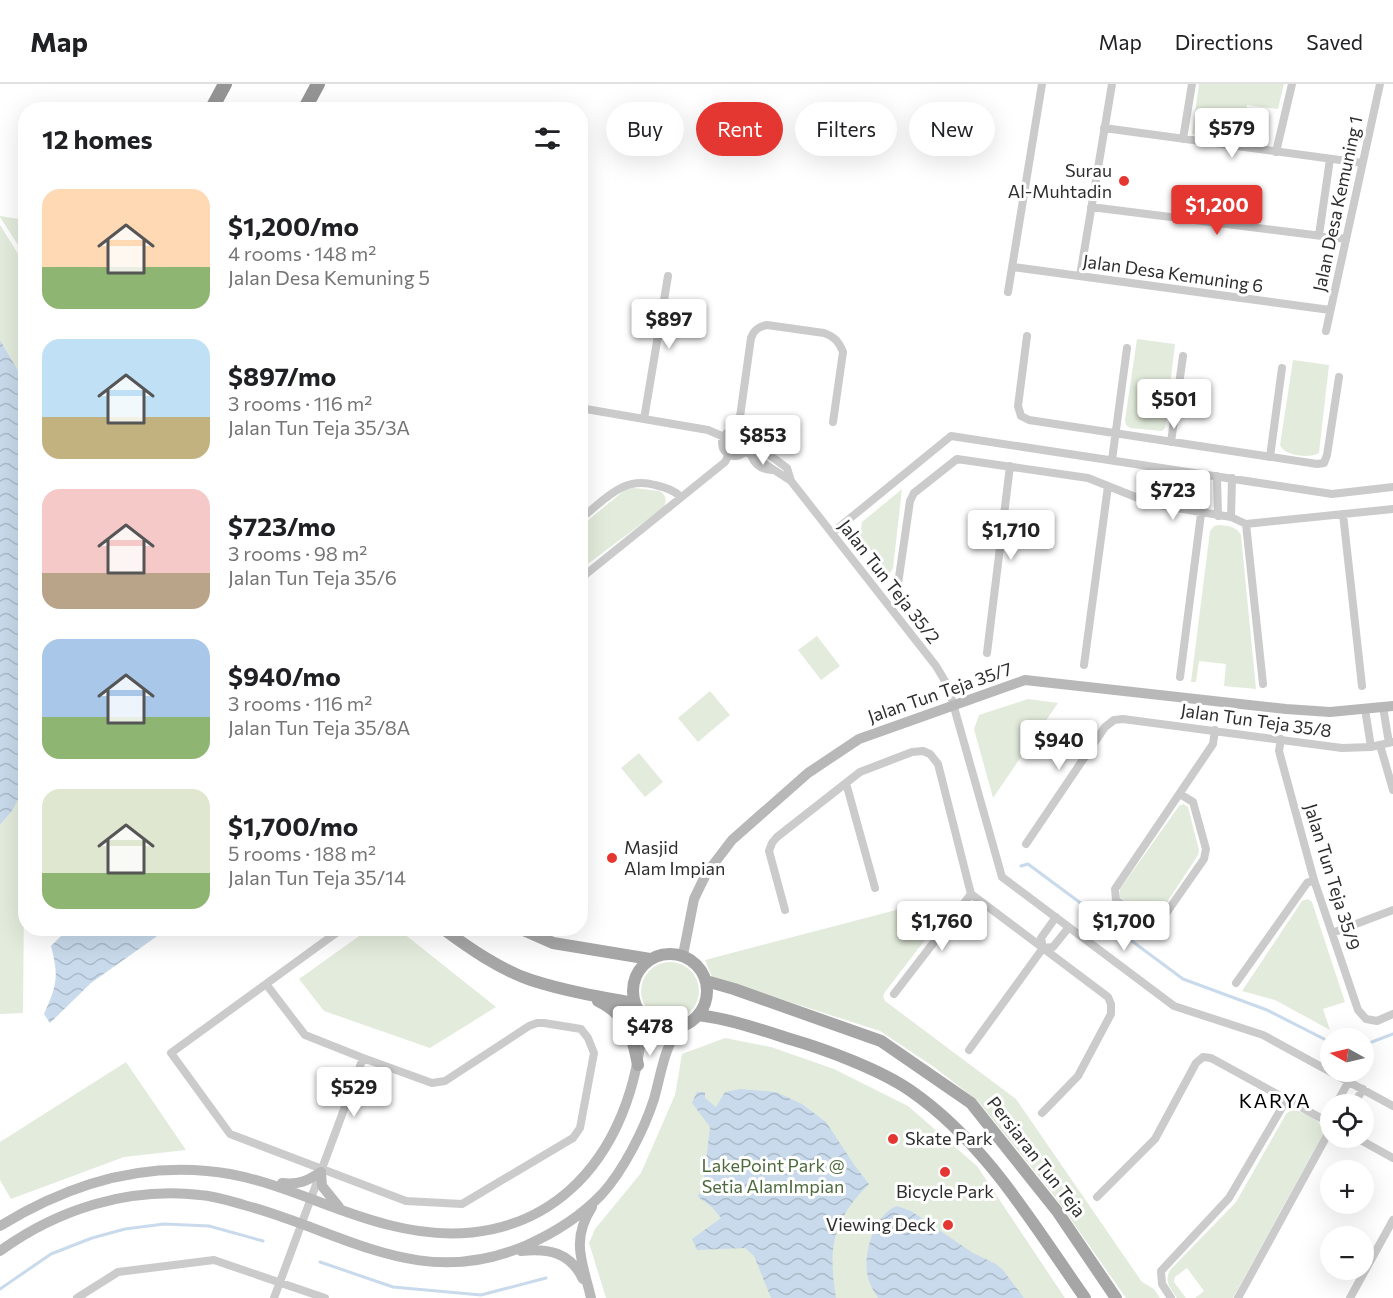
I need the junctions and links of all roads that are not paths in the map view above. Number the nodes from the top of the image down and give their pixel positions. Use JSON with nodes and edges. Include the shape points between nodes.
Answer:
{"nodes":[{"id":1,"x":225,"y":84,"type":"edge"},
{"id":2,"x":318,"y":84,"type":"edge"},
{"id":3,"x":1042,"y":84,"type":"edge"},
{"id":4,"x":1112,"y":84,"type":"edge"},
{"id":5,"x":1192,"y":84,"type":"edge"},
{"id":6,"x":1292,"y":84,"type":"edge"},
{"id":7,"x":1380,"y":84,"type":"edge"},
{"id":8,"x":215,"y":102,"type":"edge"},
{"id":9,"x":308,"y":102,"type":"edge"},
{"id":10,"x":1104,"y":129,"type":"junction"},
{"id":11,"x":1183,"y":139,"type":"junction"},
{"id":12,"x":1276,"y":152,"type":"junction"},
{"id":13,"x":1330,"y":159,"type":"junction"},
{"id":14,"x":1362,"y":163,"type":"junction"},
{"id":15,"x":1091,"y":207,"type":"junction"},
{"id":16,"x":1319,"y":236,"type":"junction"},
{"id":17,"x":1346,"y":239,"type":"junction"},
{"id":18,"x":1012,"y":267,"type":"junction"},
{"id":19,"x":668,"y":276,"type":"dead end"},
{"id":20,"x":1080,"y":276,"type":"junction"},
{"id":21,"x":1008,"y":292,"type":"dead end"},
{"id":22,"x":1330,"y":310,"type":"junction"},
{"id":23,"x":1326,"y":331,"type":"dead end"},
{"id":24,"x":1027,"y":336,"type":"dead end"},
{"id":25,"x":1127,"y":348,"type":"dead end"},
{"id":26,"x":1183,"y":356,"type":"dead end"},
{"id":27,"x":1282,"y":368,"type":"dead end"},
{"id":28,"x":1339,"y":377,"type":"dead end"},
{"id":29,"x":588,"y":409,"type":"edge"},
{"id":30,"x":644,"y":419,"type":"junction"},
{"id":31,"x":833,"y":422,"type":"dead end"},
{"id":32,"x":738,"y":431,"type":"junction"},
{"id":33,"x":1115,"y":433,"type":"junction"},
{"id":34,"x":724,"y":437,"type":"junction"},
{"id":35,"x":1171,"y":442,"type":"junction"},
{"id":36,"x":746,"y":447,"type":"junction"},
{"id":37,"x":729,"y":454,"type":"junction"},
{"id":38,"x":1270,"y":457,"type":"junction"},
{"id":39,"x":1112,"y":459,"type":"junction"},
{"id":40,"x":1010,"y":466,"type":"junction"},
{"id":41,"x":1217,"y":476,"type":"junction"},
{"id":42,"x":1232,"y":478,"type":"junction"},
{"id":43,"x":791,"y":481,"type":"junction"},
{"id":44,"x":1108,"y":486,"type":"junction"},
{"id":45,"x":1393,"y":487,"type":"edge"},
{"id":46,"x":681,"y":497,"type":"junction"},
{"id":47,"x":1393,"y":509,"type":"edge"},
{"id":48,"x":588,"y":513,"type":"edge"},
{"id":49,"x":1201,"y":514,"type":"junction"},
{"id":50,"x":1343,"y":514,"type":"junction"},
{"id":51,"x":1218,"y":516,"type":"junction"},
{"id":52,"x":1231,"y":518,"type":"junction"},
{"id":53,"x":1246,"y":524,"type":"junction"},
{"id":54,"x":832,"y":533,"type":"junction"},
{"id":55,"x":588,"y":573,"type":"edge"},
{"id":56,"x":898,"y":584,"type":"dead end"},
{"id":57,"x":987,"y":653,"type":"dead end"},
{"id":58,"x":1084,"y":665,"type":"dead end"},
{"id":59,"x":1180,"y":677,"type":"dead end"},
{"id":60,"x":1263,"y":684,"type":"dead end"},
{"id":61,"x":1362,"y":686,"type":"dead end"},
{"id":62,"x":954,"y":705,"type":"junction"},
{"id":63,"x":1388,"y":707,"type":"edge"},
{"id":64,"x":1365,"y":709,"type":"junction"},
{"id":65,"x":1215,"y":730,"type":"junction"},
{"id":66,"x":1281,"y":739,"type":"junction"},
{"id":67,"x":1387,"y":744,"type":"edge"},
{"id":68,"x":1371,"y":747,"type":"junction"},
{"id":69,"x":846,"y":783,"type":"junction"},
{"id":70,"x":1393,"y":790,"type":"edge"},
{"id":71,"x":1180,"y":794,"type":"junction"},
{"id":72,"x":1026,"y":844,"type":"dead end"},
{"id":73,"x":1314,"y":880,"type":"junction"},
{"id":74,"x":875,"y":888,"type":"dead end"},
{"id":75,"x":971,"y":894,"type":"junction"},
{"id":76,"x":785,"y":910,"type":"dead end"},
{"id":77,"x":1393,"y":910,"type":"edge"},
{"id":78,"x":1056,"y":917,"type":"junction"},
{"id":79,"x":1069,"y":927,"type":"junction"},
{"id":80,"x":1332,"y":933,"type":"junction"},
{"id":81,"x":332,"y":936,"type":"edge"},
{"id":82,"x":454,"y":936,"type":"edge"},
{"id":83,"x":537,"y":936,"type":"edge"},
{"id":84,"x":1043,"y":948,"type":"junction"},
{"id":85,"x":683,"y":955,"type":"junction"},
{"id":86,"x":650,"y":959,"type":"junction"},
{"id":87,"x":706,"y":981,"type":"junction"},
{"id":88,"x":1236,"y":983,"type":"dead end"},
{"id":89,"x":266,"y":984,"type":"junction"},
{"id":90,"x":894,"y":994,"type":"dead end"},
{"id":91,"x":588,"y":995,"type":"junction"},
{"id":92,"x":635,"y":1003,"type":"junction"},
{"id":93,"x":1393,"y":1014,"type":"edge"},
{"id":94,"x":698,"y":1015,"type":"junction"},
{"id":95,"x":643,"y":1016,"type":"junction"},
{"id":96,"x":679,"y":1027,"type":"junction"},
{"id":97,"x":969,"y":1050,"type":"dead end"},
{"id":98,"x":363,"y":1058,"type":"junction"},
{"id":99,"x":638,"y":1065,"type":"junction"},
{"id":100,"x":1320,"y":1065,"type":"edge"},
{"id":101,"x":1351,"y":1082,"type":"edge"},
{"id":102,"x":1363,"y":1089,"type":"junction"},
{"id":103,"x":1360,"y":1094,"type":"edge"},
{"id":104,"x":1287,"y":1099,"type":"junction"},
{"id":105,"x":1393,"y":1106,"type":"edge"},
{"id":106,"x":1042,"y":1113,"type":"dead end"},
{"id":107,"x":1320,"y":1117,"type":"edge"},
{"id":108,"x":1320,"y":1148,"type":"edge"},
{"id":109,"x":1374,"y":1148,"type":"edge"},
{"id":110,"x":1393,"y":1158,"type":"edge"},
{"id":111,"x":321,"y":1171,"type":"junction"},
{"id":112,"x":270,"y":1183,"type":"junction"},
{"id":113,"x":601,"y":1194,"type":"junction"},
{"id":114,"x":1097,"y":1197,"type":"dead end"},
{"id":115,"x":311,"y":1198,"type":"junction"},
{"id":116,"x":342,"y":1209,"type":"junction"},
{"id":117,"x":1393,"y":1220,"type":"edge"},
{"id":118,"x":302,"y":1223,"type":"junction"},
{"id":119,"x":0,"y":1226,"type":"edge"},
{"id":120,"x":0,"y":1251,"type":"edge"},
{"id":121,"x":509,"y":1253,"type":"junction"},
{"id":122,"x":280,"y":1282,"type":"junction"},
{"id":123,"x":591,"y":1297,"type":"edge"},
{"id":124,"x":77,"y":1298,"type":"edge"},
{"id":125,"x":274,"y":1298,"type":"edge"},
{"id":126,"x":325,"y":1298,"type":"edge"},
{"id":127,"x":1085,"y":1298,"type":"edge"},
{"id":128,"x":1116,"y":1298,"type":"edge"},
{"id":129,"x":1171,"y":1298,"type":"edge"},
{"id":130,"x":1238,"y":1298,"type":"edge"},
{"id":131,"x":1350,"y":1298,"type":"edge"}],
"edges":[{"from":1,"to":8,"type":"highway"},
{"from":2,"to":9,"type":"highway"},
{"from":3,"to":18,"type":"street"},
{"from":4,"to":10,"type":"street"},
{"from":5,"to":11,"type":"street"},
{"from":6,"to":12,"type":"street"},
{"from":7,"to":14,"type":"street","name":"Jalan Desa Kemuning 1"},
{"from":10,"to":11,"type":"street"},
{"from":10,"to":15,"type":"street"},
{"from":11,"to":12,"type":"street"},
{"from":12,"to":13,"type":"street"},
{"from":13,"to":14,"type":"street"},
{"from":13,"to":16,"type":"street"},
{"from":14,"to":17,"type":"street","name":"Jalan Desa Kemuning 1"},
{"from":15,"to":16,"type":"street"},
{"from":15,"to":20,"type":"street"},
{"from":16,"to":17,"type":"street"},
{"from":17,"to":22,"type":"street","name":"Jalan Desa Kemuning 1"},
{"from":18,"to":20,"type":"street","name":"Jalan Desa Kemuning 6"},
{"from":18,"to":21,"type":"street"},
{"from":19,"to":30,"type":"street"},
{"from":20,"to":22,"type":"street","name":"Jalan Desa Kemuning 6"},
{"from":22,"to":23,"type":"street","name":"Jalan Desa Kemuning 1"},
{"from":24,"to":33,"type":"street","via":[[1017,406],[1021,416]]},
{"from":25,"to":33,"type":"street"},
{"from":26,"to":35,"type":"street"},
{"from":27,"to":38,"type":"street"},
{"from":28,"to":38,"type":"street","via":[[1324,463]]},
{"from":29,"to":30,"type":"street"},
{"from":30,"to":34,"type":"street","via":[[708,430]]},
{"from":31,"to":32,"type":"street","via":[[843,352],[840,343],[824,333],[767,325],[760,326],[751,338]]},
{"from":32,"to":34,"type":"street"},
{"from":32,"to":36,"type":"street","via":[[745,435]]},
{"from":33,"to":35,"type":"street"},
{"from":33,"to":39,"type":"street"},
{"from":34,"to":37,"type":"street","via":[[723,446]]},
{"from":35,"to":38,"type":"street"},
{"from":36,"to":37,"type":"street","via":[[736,456]]},
{"from":36,"to":43,"type":"street","name":"Jalan Tun Teja 35/2","via":[[752,457]]},
{"from":36,"to":43,"type":"street","name":"Jalan Tun Teja 35/2","via":[[756,445],[787,468]]},
{"from":37,"to":46,"type":"street","via":[[725,462]]},
{"from":39,"to":41,"type":"street"},
{"from":39,"to":54,"type":"street","via":[[951,436]]},
{"from":40,"to":44,"type":"street","via":[[1088,478]]},
{"from":40,"to":56,"type":"street","via":[[957,459],[914,494]]},
{"from":40,"to":57,"type":"street"},
{"from":41,"to":42,"type":"street"},
{"from":41,"to":51,"type":"street"},
{"from":42,"to":45,"type":"street","via":[[1332,494]]},
{"from":42,"to":52,"type":"street"},
{"from":43,"to":54,"type":"street","name":"Jalan Tun Teja 35/2"},
{"from":44,"to":49,"type":"street","via":[[1153,504]]},
{"from":44,"to":58,"type":"street"},
{"from":46,"to":48,"type":"street","via":[[667,488],[633,483],[623,485]]},
{"from":46,"to":55,"type":"street"},
{"from":47,"to":50,"type":"street"},
{"from":49,"to":51,"type":"street"},
{"from":49,"to":59,"type":"street"},
{"from":50,"to":53,"type":"street"},
{"from":50,"to":61,"type":"street"},
{"from":51,"to":52,"type":"street"},
{"from":52,"to":53,"type":"street"},
{"from":53,"to":60,"type":"street"},
{"from":54,"to":62,"type":"street","name":"Jalan Tun Teja 35/2","via":[[936,666]]},
{"from":62,"to":64,"type":"main road","name":"Jalan Tun Teja 35/7","via":[[1025,680],[1286,709]]},
{"from":62,"to":78,"type":"street","name":"Jalan Tun Teja 35/2","via":[[1002,877]]},
{"from":62,"to":85,"type":"main road","name":"Jalan Tun Teja 35/7","via":[[859,739],[808,774],[732,840],[706,874],[694,899]]},
{"from":63,"to":64,"type":"main road","name":"Jalan Tun Teja 35/7"},
{"from":63,"to":67,"type":"street"},
{"from":64,"to":68,"type":"street"},
{"from":65,"to":66,"type":"street","name":"Jalan Tun Teja 35/8"},
{"from":65,"to":71,"type":"street","via":[[1213,744]]},
{"from":65,"to":72,"type":"street","name":"Jalan Tun Teja 35/8","via":[[1114,720],[1105,727]]},
{"from":66,"to":68,"type":"street","name":"Jalan Tun Teja 35/8","via":[[1328,747]]},
{"from":66,"to":73,"type":"street","name":"Jalan Tun Teja 35/9","via":[[1279,751]]},
{"from":67,"to":68,"type":"street","name":"Jalan Tun Teja 35/8"},
{"from":67,"to":70,"type":"street"},
{"from":69,"to":74,"type":"street"},
{"from":69,"to":75,"type":"street","via":[[860,772],[912,752],[930,754],[938,764]]},
{"from":69,"to":76,"type":"street","via":[[772,843],[771,860]]},
{"from":71,"to":71,"type":"street","via":[[1114,895],[1154,925],[1204,859],[1206,849],[1193,802]]},
{"from":73,"to":80,"type":"street","name":"Jalan Tun Teja 35/9"},
{"from":73,"to":88,"type":"street","via":[[1306,883]]},
{"from":75,"to":84,"type":"street"},
{"from":75,"to":90,"type":"street"},
{"from":77,"to":80,"type":"street"},
{"from":78,"to":79,"type":"street","name":"Jalan Tun Teja 35/2"},
{"from":78,"to":84,"type":"street","via":[[1041,938]]},
{"from":79,"to":84,"type":"street","via":[[1053,947]]},
{"from":79,"to":100,"type":"street","name":"Jalan Tun Teja 35/2","via":[[1174,1006],[1263,1035]]},
{"from":80,"to":93,"type":"street","name":"Jalan Tun Teja 35/9","via":[[1358,1010],[1366,1019]]},
{"from":81,"to":89,"type":"street"},
{"from":82,"to":91,"type":"main road","via":[[486,958],[529,979]]},
{"from":83,"to":86,"type":"main road","via":[[553,943]]},
{"from":84,"to":97,"type":"street"},
{"from":84,"to":106,"type":"street","via":[[1108,997],[1111,1014],[1078,1076]]},
{"from":85,"to":86,"type":"main road","via":[[665,953]]},
{"from":85,"to":87,"type":"main road","via":[[698,965]]},
{"from":86,"to":92,"type":"main road","via":[[635,978]]},
{"from":87,"to":94,"type":"main road","via":[[707,993]]},
{"from":87,"to":128,"type":"main road","name":"Persiaran Tun Teja","via":[[881,1041],[971,1103],[1057,1211]]},
{"from":89,"to":98,"type":"street","via":[[305,1035]]},
{"from":89,"to":111,"type":"street","via":[[171,1053],[230,1134]]},
{"from":91,"to":92,"type":"main road"},
{"from":91,"to":99,"type":"main road","via":[[624,1019]]},
{"from":92,"to":95,"type":"main road"},
{"from":94,"to":96,"type":"main road"},
{"from":94,"to":127,"type":"main road","via":[[723,1018],[811,1045],[909,1090],[944,1118],[994,1169]]},
{"from":95,"to":96,"type":"main road","via":[[656,1026]]},
{"from":95,"to":99,"type":"main road"},
{"from":96,"to":113,"type":"main road","via":[[669,1041],[644,1124],[620,1171]]},
{"from":98,"to":111,"type":"street"},
{"from":98,"to":111,"type":"street","via":[[432,1083],[441,1082],[537,1023],[581,1029],[594,1053],[580,1128],[573,1138],[462,1204],[406,1201]]},
{"from":99,"to":116,"type":"main road","via":[[622,1114],[601,1155],[578,1184],[551,1207],[490,1230],[448,1234],[389,1225]]},
{"from":101,"to":102,"type":"street","name":"Jalan Tun Teja 35/2"},
{"from":102,"to":103,"type":"street"},
{"from":102,"to":105,"type":"street","name":"Jalan Tun Teja 35/2"},
{"from":104,"to":107,"type":"street"},
{"from":104,"to":114,"type":"street","via":[[1203,1057],[1196,1063],[1155,1139]]},
{"from":104,"to":129,"type":"street","via":[[1229,1198],[1161,1271],[1162,1284]]},
{"from":108,"to":130,"type":"street"},
{"from":109,"to":110,"type":"street"},
{"from":111,"to":112,"type":"main road","via":[[299,1184]]},
{"from":111,"to":115,"type":"street"},
{"from":111,"to":116,"type":"main road","via":[[322,1186]]},
{"from":112,"to":115,"type":"main road"},
{"from":112,"to":119,"type":"main road","via":[[207,1171],[120,1175],[43,1201]]},
{"from":113,"to":121,"type":"main road","via":[[571,1221]]},
{"from":113,"to":123,"type":"main road","via":[[583,1222],[580,1236],[579,1251]]},
{"from":115,"to":116,"type":"main road"},
{"from":115,"to":118,"type":"street"},
{"from":117,"to":131,"type":"street"},
{"from":118,"to":120,"type":"main road","via":[[201,1195],[161,1193],[82,1207]]},
{"from":118,"to":121,"type":"main road","via":[[368,1248],[418,1261],[453,1263]]},
{"from":118,"to":122,"type":"street"},
{"from":121,"to":123,"type":"main road","via":[[540,1249],[560,1255],[581,1275]]},
{"from":122,"to":124,"type":"street","via":[[214,1260],[118,1272]]},
{"from":122,"to":125,"type":"street"},
{"from":122,"to":126,"type":"street"}]}
